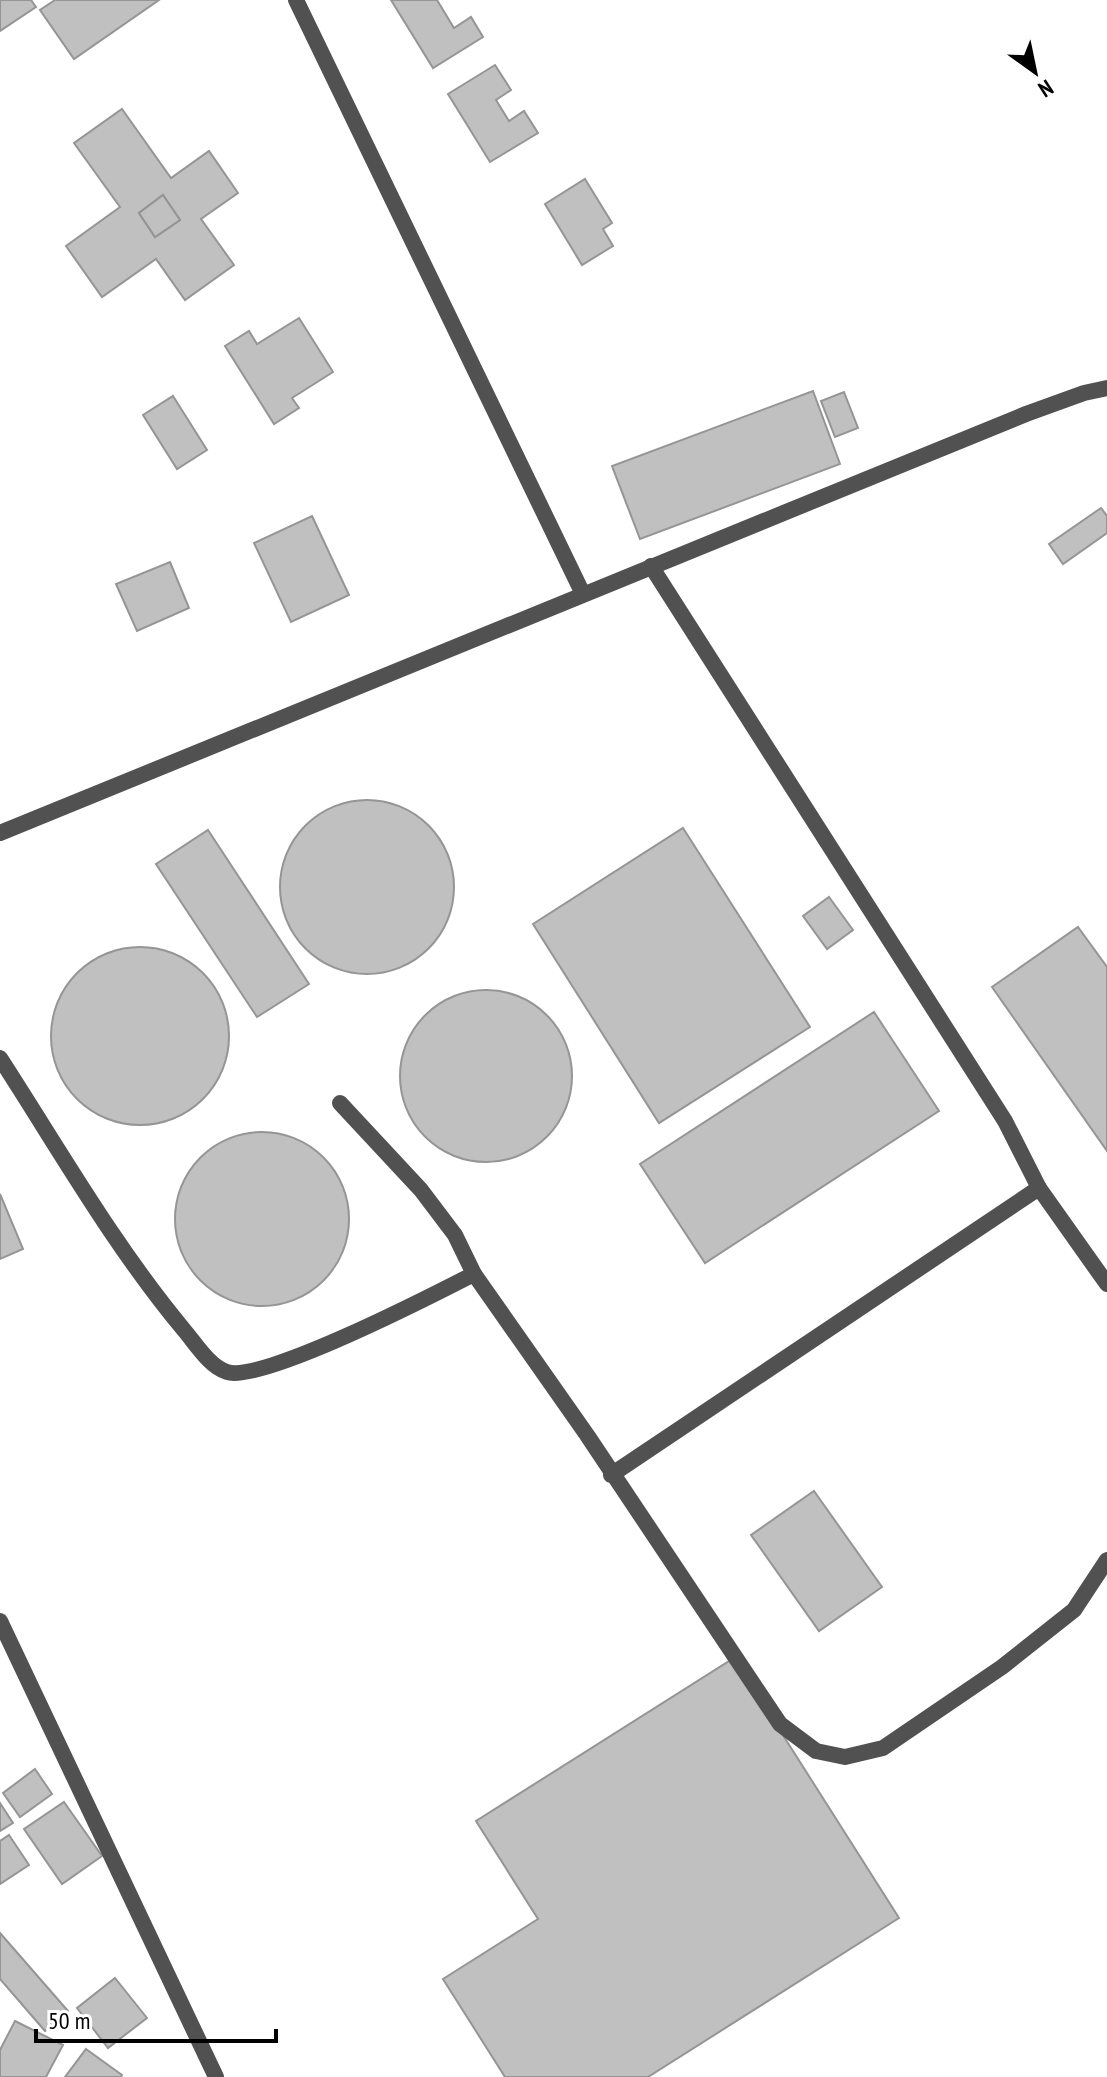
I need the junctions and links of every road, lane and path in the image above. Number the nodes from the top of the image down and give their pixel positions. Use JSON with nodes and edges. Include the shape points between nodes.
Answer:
{"nodes":[{"id":1,"x":296,"y":0,"type":"edge"},
{"id":2,"x":1107,"y":388,"type":"edge"},
{"id":3,"x":651,"y":566,"type":"junction"},
{"id":4,"x":583,"y":594,"type":"junction"},
{"id":5,"x":0,"y":833,"type":"edge"},
{"id":6,"x":0,"y":1058,"type":"edge"},
{"id":7,"x":340,"y":1103,"type":"dead end"},
{"id":8,"x":1039,"y":1188,"type":"junction"},
{"id":9,"x":474,"y":1274,"type":"junction"},
{"id":10,"x":1107,"y":1284,"type":"edge"},
{"id":11,"x":611,"y":1475,"type":"junction"},
{"id":12,"x":1107,"y":1560,"type":"edge"},
{"id":13,"x":0,"y":1621,"type":"edge"},
{"id":14,"x":216,"y":2077,"type":"edge"}],
"edges":[{"from":1,"to":4,"type":"street"},
{"from":2,"to":3,"type":"street","via":[[1026,414]]},
{"from":3,"to":4,"type":"street"},
{"from":3,"to":8,"type":"street","via":[[1005,1121]]},
{"from":4,"to":5,"type":"street"},
{"from":6,"to":9,"type":"street","via":[[149,1288],[206,1356],[228,1372],[255,1372],[288,1361]]},
{"from":7,"to":9,"type":"street","via":[[421,1190],[455,1235]]},
{"from":8,"to":10,"type":"street"},
{"from":8,"to":11,"type":"street"},
{"from":9,"to":11,"type":"street"},
{"from":11,"to":12,"type":"street","via":[[780,1724],[816,1751],[845,1757],[883,1748],[1002,1667],[1074,1610]]},
{"from":13,"to":14,"type":"street"}]}
